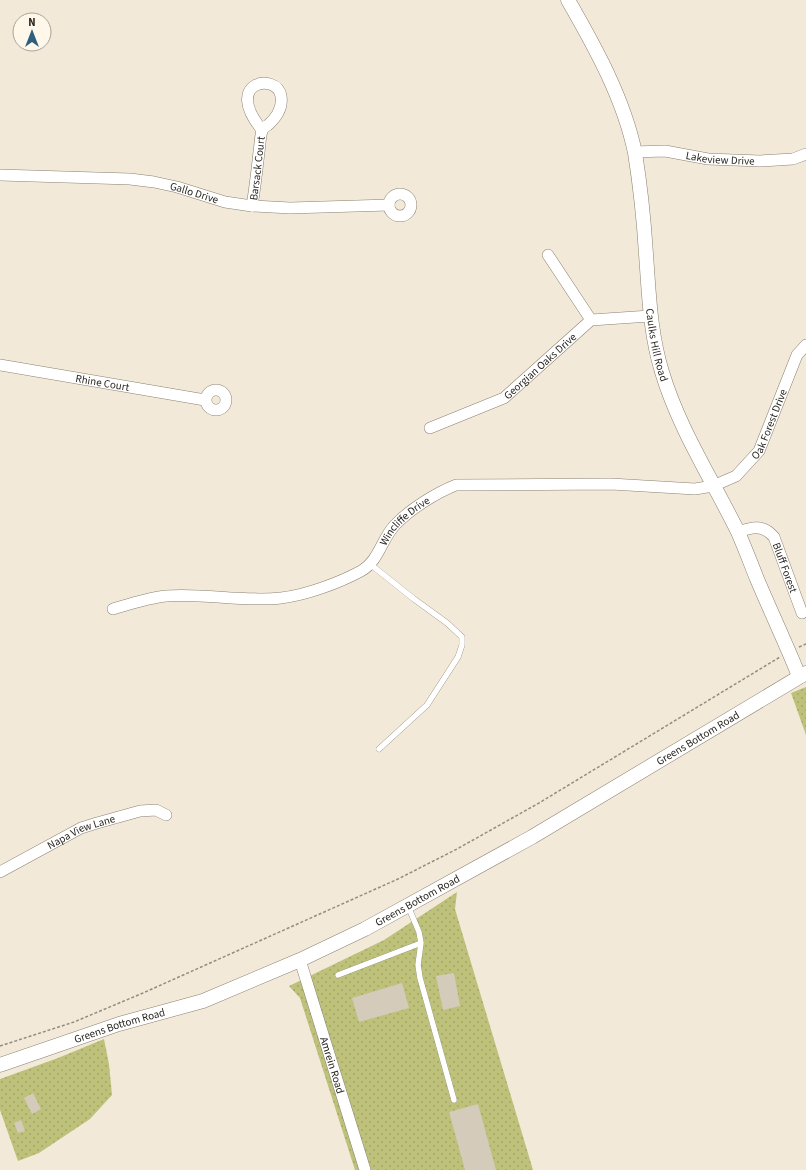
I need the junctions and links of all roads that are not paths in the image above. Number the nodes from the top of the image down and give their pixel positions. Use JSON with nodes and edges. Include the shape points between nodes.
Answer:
{"nodes":[{"id":1,"x":568,"y":0,"type":"edge"},
{"id":2,"x":262,"y":130,"type":"dead end"},
{"id":3,"x":634,"y":152,"type":"junction"},
{"id":4,"x":806,"y":154,"type":"edge"},
{"id":5,"x":0,"y":175,"type":"edge"},
{"id":6,"x":389,"y":205,"type":"dead end"},
{"id":7,"x":252,"y":206,"type":"junction"},
{"id":8,"x":548,"y":255,"type":"dead end"},
{"id":9,"x":650,"y":316,"type":"junction"},
{"id":10,"x":591,"y":320,"type":"junction"},
{"id":11,"x":806,"y":345,"type":"edge"},
{"id":12,"x":0,"y":364,"type":"edge"},
{"id":13,"x":205,"y":400,"type":"dead end"},
{"id":14,"x":430,"y":428,"type":"dead end"},
{"id":15,"x":713,"y":486,"type":"junction"},
{"id":16,"x":738,"y":532,"type":"junction"},
{"id":17,"x":370,"y":564,"type":"junction"},
{"id":18,"x":113,"y":609,"type":"dead end"},
{"id":19,"x":802,"y":613,"type":"dead end"},
{"id":20,"x":803,"y":675,"type":"edge"},
{"id":21,"x":379,"y":749,"type":"dead end"},
{"id":22,"x":166,"y":815,"type":"dead end"},
{"id":23,"x":0,"y":872,"type":"edge"},
{"id":24,"x":408,"y":906,"type":"junction"},
{"id":25,"x":421,"y":943,"type":"junction"},
{"id":26,"x":300,"y":960,"type":"junction"},
{"id":27,"x":338,"y":975,"type":"dead end"},
{"id":28,"x":0,"y":1065,"type":"edge"},
{"id":29,"x":454,"y":1100,"type":"dead end"},
{"id":30,"x":365,"y":1170,"type":"edge"}],
"edges":[{"from":1,"to":3,"type":"street","name":"Caulks Hill Road","via":[[613,87]]},
{"from":2,"to":7,"type":"street","name":"Barsack Court"},
{"from":3,"to":4,"type":"street","name":"Lakeview Drive","via":[[665,152],[708,159],[760,161],[793,159]]},
{"from":3,"to":9,"type":"street","name":"Caulks Hill Road","via":[[646,251]]},
{"from":5,"to":7,"type":"street","name":"Gallo Drive","via":[[130,179],[177,187],[225,202]]},
{"from":6,"to":7,"type":"street","name":"Gallo Drive","via":[[290,208]]},
{"from":8,"to":10,"type":"street"},
{"from":9,"to":10,"type":"street"},
{"from":9,"to":15,"type":"street","name":"Caulks Hill Road","via":[[654,345],[672,401]]},
{"from":10,"to":14,"type":"street","name":"Georgian Oaks Drive","via":[[504,398]]},
{"from":11,"to":15,"type":"street","name":"Oak Forest Drive","via":[[797,355],[759,451],[736,476]]},
{"from":12,"to":13,"type":"street","name":"Rhine Court"},
{"from":15,"to":16,"type":"street","name":"Caulks Hill Road"},
{"from":15,"to":17,"type":"street","name":"Wincliffe Drive","via":[[695,489],[611,484],[456,485],[436,493],[395,525]]},
{"from":16,"to":19,"type":"street","name":"Bluff Forest","via":[[761,527],[774,537]]},
{"from":16,"to":20,"type":"street","name":"Caulks Hill Road","via":[[789,652]]},
{"from":17,"to":18,"type":"street","name":"Wincliffe Drive","via":[[311,592],[282,598],[167,596],[148,598]]},
{"from":17,"to":21,"type":"lane","via":[[414,600],[448,622],[462,637],[458,657],[427,705]]},
{"from":20,"to":24,"type":"street","name":"Greens Bottom Road","via":[[532,837]]},
{"from":22,"to":23,"type":"street","name":"Napa View Lane","via":[[156,810],[140,811],[92,824]]},
{"from":24,"to":25,"type":"lane"},
{"from":24,"to":26,"type":"street","name":"Greens Bottom Road"},
{"from":25,"to":27,"type":"lane"},
{"from":25,"to":29,"type":"lane","via":[[418,965],[420,978]]},
{"from":26,"to":28,"type":"street","name":"Greens Bottom Road","via":[[203,1001],[119,1024]]},
{"from":26,"to":30,"type":"street","name":"Amrein Road"}]}
